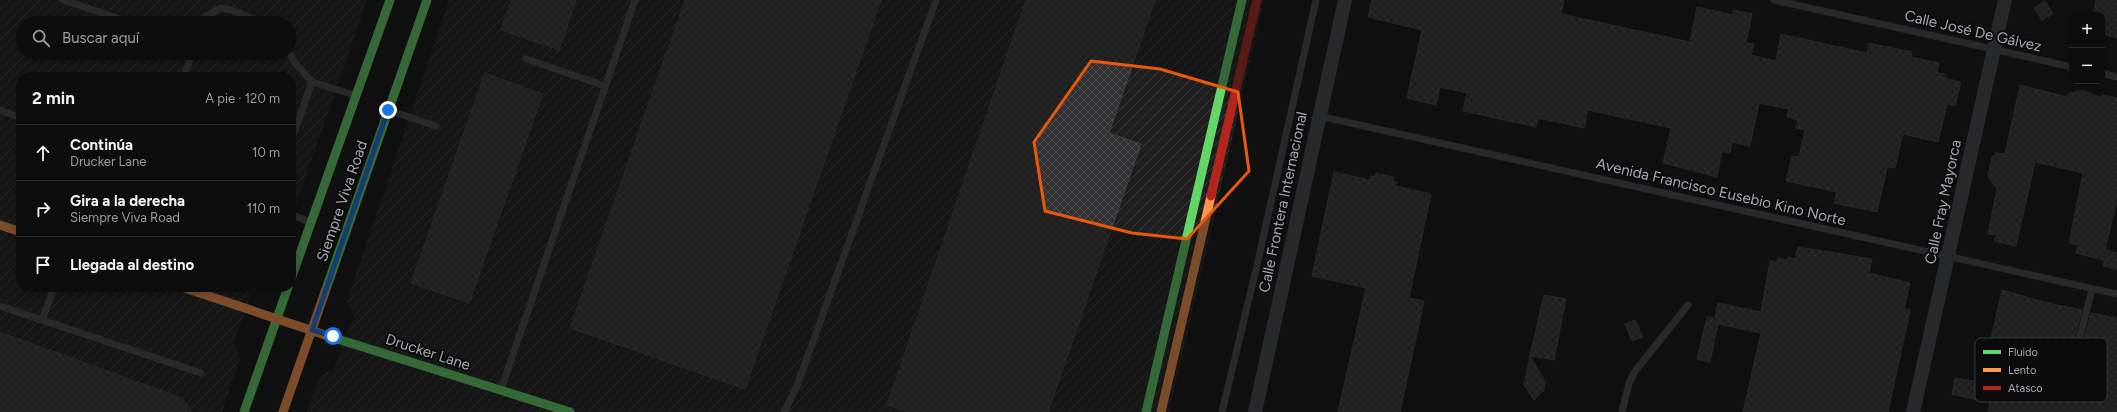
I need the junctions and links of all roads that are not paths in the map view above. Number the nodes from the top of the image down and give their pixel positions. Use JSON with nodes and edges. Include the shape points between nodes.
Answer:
{"nodes":[{"id":1,"x":63,"y":0,"type":"edge"},
{"id":2,"x":390,"y":0,"type":"edge"},
{"id":3,"x":427,"y":0,"type":"edge"},
{"id":4,"x":635,"y":0,"type":"edge"},
{"id":5,"x":936,"y":0,"type":"edge"},
{"id":6,"x":1242,"y":0,"type":"edge"},
{"id":7,"x":1257,"y":0,"type":"edge"},
{"id":8,"x":1316,"y":0,"type":"edge"},
{"id":9,"x":1345,"y":0,"type":"edge"},
{"id":10,"x":1774,"y":0,"type":"edge"},
{"id":11,"x":2005,"y":0,"type":"edge"},
{"id":12,"x":111,"y":16,"type":"edge"},
{"id":13,"x":206,"y":16,"type":"edge"},
{"id":14,"x":246,"y":16,"type":"edge"},
{"id":15,"x":1994,"y":50,"type":"junction"},
{"id":16,"x":190,"y":60,"type":"edge"},
{"id":17,"x":293,"y":60,"type":"edge"},
{"id":18,"x":526,"y":60,"type":"dead end"},
{"id":19,"x":2069,"y":66,"type":"edge"},
{"id":20,"x":186,"y":72,"type":"edge"},
{"id":21,"x":2105,"y":74,"type":"edge"},
{"id":22,"x":2117,"y":77,"type":"edge"},
{"id":23,"x":312,"y":82,"type":"junction"},
{"id":24,"x":605,"y":86,"type":"junction"},
{"id":25,"x":356,"y":96,"type":"junction"},
{"id":26,"x":0,"y":110,"type":"edge"},
{"id":27,"x":388,"y":110,"type":"junction"},
{"id":28,"x":16,"y":116,"type":"edge"},
{"id":29,"x":1319,"y":116,"type":"junction"},
{"id":30,"x":296,"y":121,"type":"edge"},
{"id":31,"x":436,"y":126,"type":"dead end"},
{"id":32,"x":296,"y":216,"type":"edge"},
{"id":33,"x":312,"y":223,"type":"junction"},
{"id":34,"x":0,"y":225,"type":"edge"},
{"id":35,"x":16,"y":230,"type":"edge"},
{"id":36,"x":1948,"y":256,"type":"junction"},
{"id":37,"x":296,"y":266,"type":"edge"},
{"id":38,"x":2092,"y":289,"type":"junction"},
{"id":39,"x":52,"y":292,"type":"edge"},
{"id":40,"x":197,"y":292,"type":"edge"},
{"id":41,"x":286,"y":292,"type":"edge"},
{"id":42,"x":2117,"y":294,"type":"edge"},
{"id":43,"x":1688,"y":305,"type":"dead end"},
{"id":44,"x":0,"y":306,"type":"edge"},
{"id":45,"x":276,"y":319,"type":"junction"},
{"id":46,"x":42,"y":320,"type":"junction"},
{"id":47,"x":312,"y":330,"type":"junction"},
{"id":48,"x":2080,"y":338,"type":"edge"},
{"id":49,"x":201,"y":373,"type":"dead end"},
{"id":50,"x":501,"y":390,"type":"junction"},
{"id":51,"x":566,"y":411,"type":"edge"},
{"id":52,"x":244,"y":412,"type":"edge"},
{"id":53,"x":283,"y":412,"type":"edge"},
{"id":54,"x":784,"y":412,"type":"edge"},
{"id":55,"x":1146,"y":412,"type":"edge"},
{"id":56,"x":1161,"y":412,"type":"edge"},
{"id":57,"x":1222,"y":412,"type":"edge"},
{"id":58,"x":1255,"y":412,"type":"edge"},
{"id":59,"x":1622,"y":412,"type":"edge"},
{"id":60,"x":1914,"y":412,"type":"edge"}],
"edges":[{"from":1,"to":12,"type":"lane"},
{"from":2,"to":25,"type":"main road","name":"Siempre Viva Road"},
{"from":3,"to":27,"type":"main road","name":"Siempre Viva Road"},
{"from":4,"to":24,"type":"lane"},
{"from":5,"to":54,"type":"lane","via":[[798,386]]},
{"from":6,"to":55,"type":"main road"},
{"from":7,"to":56,"type":"main road"},
{"from":8,"to":57,"type":"lane"},
{"from":9,"to":29,"type":"street","name":"Calle Frontera Internacional"},
{"from":10,"to":15,"type":"lane","name":"Calle José De Gálvez"},
{"from":11,"to":15,"type":"street","name":"Calle Fray Mayorca"},
{"from":13,"to":14,"type":"lane","via":[[221,8]]},
{"from":15,"to":19,"type":"lane","name":"Calle José De Gálvez"},
{"from":15,"to":36,"type":"street","name":"Calle Fray Mayorca"},
{"from":16,"to":20,"type":"lane"},
{"from":17,"to":23,"type":"lane"},
{"from":18,"to":24,"type":"lane"},
{"from":21,"to":22,"type":"lane"},
{"from":23,"to":25,"type":"lane"},
{"from":23,"to":30,"type":"lane"},
{"from":24,"to":50,"type":"lane"},
{"from":25,"to":33,"type":"main road","name":"Siempre Viva Road"},
{"from":26,"to":28,"type":"lane"},
{"from":27,"to":31,"type":"lane"},
{"from":27,"to":47,"type":"main road","name":"Siempre Viva Road"},
{"from":29,"to":36,"type":"lane","name":"Avenida Francisco Eusebio Kino Norte"},
{"from":29,"to":58,"type":"street","name":"Calle Frontera Internacional"},
{"from":32,"to":33,"type":"lane"},
{"from":33,"to":37,"type":"main road","name":"Siempre Viva Road"},
{"from":34,"to":35,"type":"main road"},
{"from":36,"to":38,"type":"lane","name":"Avenida Francisco Eusebio Kino Norte"},
{"from":36,"to":60,"type":"street","name":"Calle Fray Mayorca"},
{"from":38,"to":42,"type":"lane","name":"Avenida Francisco Eusebio Kino Norte"},
{"from":38,"to":48,"type":"lane"},
{"from":39,"to":46,"type":"lane"},
{"from":40,"to":45,"type":"main road","name":"Drucker Lane"},
{"from":41,"to":45,"type":"main road"},
{"from":43,"to":59,"type":"lane","via":[[1636,370],[1629,383]]},
{"from":44,"to":46,"type":"lane"},
{"from":45,"to":47,"type":"main road","name":"Drucker Lane"},
{"from":45,"to":52,"type":"main road"},
{"from":46,"to":49,"type":"lane"},
{"from":47,"to":50,"type":"main road","name":"Drucker Lane"},
{"from":47,"to":53,"type":"main road","name":"Siempre Viva Road"},
{"from":50,"to":51,"type":"main road","name":"Drucker Lane"}]}
